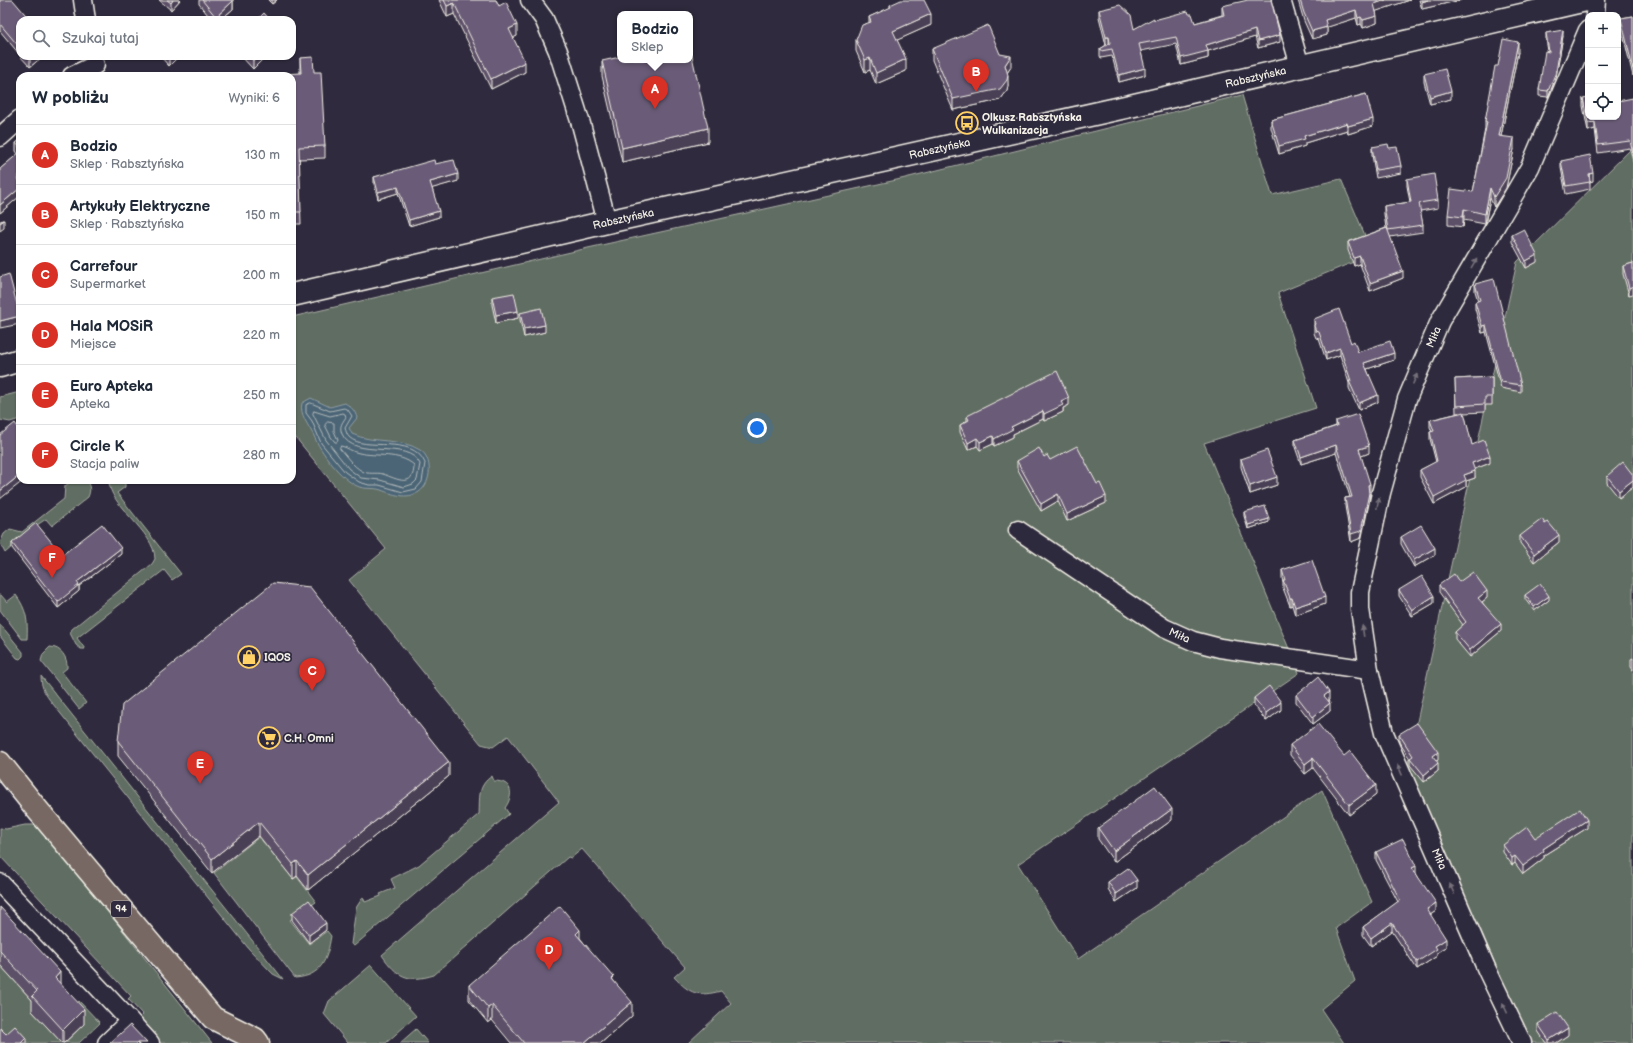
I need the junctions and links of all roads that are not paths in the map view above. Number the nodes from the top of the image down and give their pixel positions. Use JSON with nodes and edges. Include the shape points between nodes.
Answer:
{"nodes":[{"id":1,"x":83,"y":0,"type":"edge"},
{"id":2,"x":530,"y":0,"type":"edge"},
{"id":3,"x":1281,"y":0,"type":"edge"},
{"id":4,"x":1586,"y":0,"type":"edge"},
{"id":5,"x":1596,"y":0,"type":"edge"},
{"id":6,"x":1594,"y":12,"type":"edge"},
{"id":7,"x":85,"y":16,"type":"edge"},
{"id":8,"x":1585,"y":37,"type":"edge"},
{"id":9,"x":95,"y":66,"type":"edge"},
{"id":10,"x":1300,"y":66,"type":"junction"},
{"id":11,"x":81,"y":72,"type":"edge"},
{"id":12,"x":16,"y":123,"type":"edge"},
{"id":13,"x":0,"y":137,"type":"edge"},
{"id":14,"x":607,"y":222,"type":"junction"},
{"id":15,"x":296,"y":295,"type":"edge"},
{"id":16,"x":16,"y":361,"type":"edge"},
{"id":17,"x":0,"y":366,"type":"edge"},
{"id":18,"x":1018,"y":530,"type":"dead end"},
{"id":19,"x":1369,"y":670,"type":"junction"},
{"id":20,"x":0,"y":763,"type":"edge"},
{"id":21,"x":0,"y":883,"type":"edge"},
{"id":22,"x":130,"y":1021,"type":"junction"},
{"id":23,"x":107,"y":1043,"type":"edge"},
{"id":24,"x":150,"y":1043,"type":"edge"},
{"id":25,"x":258,"y":1043,"type":"edge"},
{"id":26,"x":1522,"y":1043,"type":"edge"}],
"edges":[{"from":1,"to":7,"type":"street"},
{"from":2,"to":14,"type":"street","via":[[544,19],[558,51],[581,124]]},
{"from":3,"to":10,"type":"street"},
{"from":4,"to":10,"type":"street","name":"Rabsztyńska"},
{"from":5,"to":6,"type":"street"},
{"from":19,"to":8,"type":"street","name":"Miła","one_way":true,"via":[[1360,592],[1381,493],[1407,399],[1440,321],[1530,167]]},
{"from":9,"to":11,"type":"street"},
{"from":10,"to":14,"type":"street","name":"Rabsztyńska"},
{"from":12,"to":13,"type":"street"},
{"from":14,"to":15,"type":"street","name":"Rabsztyńska"},
{"from":16,"to":17,"type":"street"},
{"from":18,"to":19,"type":"street","name":"Miła","via":[[1164,628],[1193,641],[1220,648]]},
{"from":26,"to":19,"type":"street","name":"Miła","one_way":true,"via":[[1487,970],[1384,733]]},
{"from":20,"to":25,"type":"main road","number":"94","via":[[213,1018],[255,1039]]},
{"from":21,"to":22,"type":"street"},
{"from":22,"to":23,"type":"street"},
{"from":22,"to":24,"type":"street"}]}
